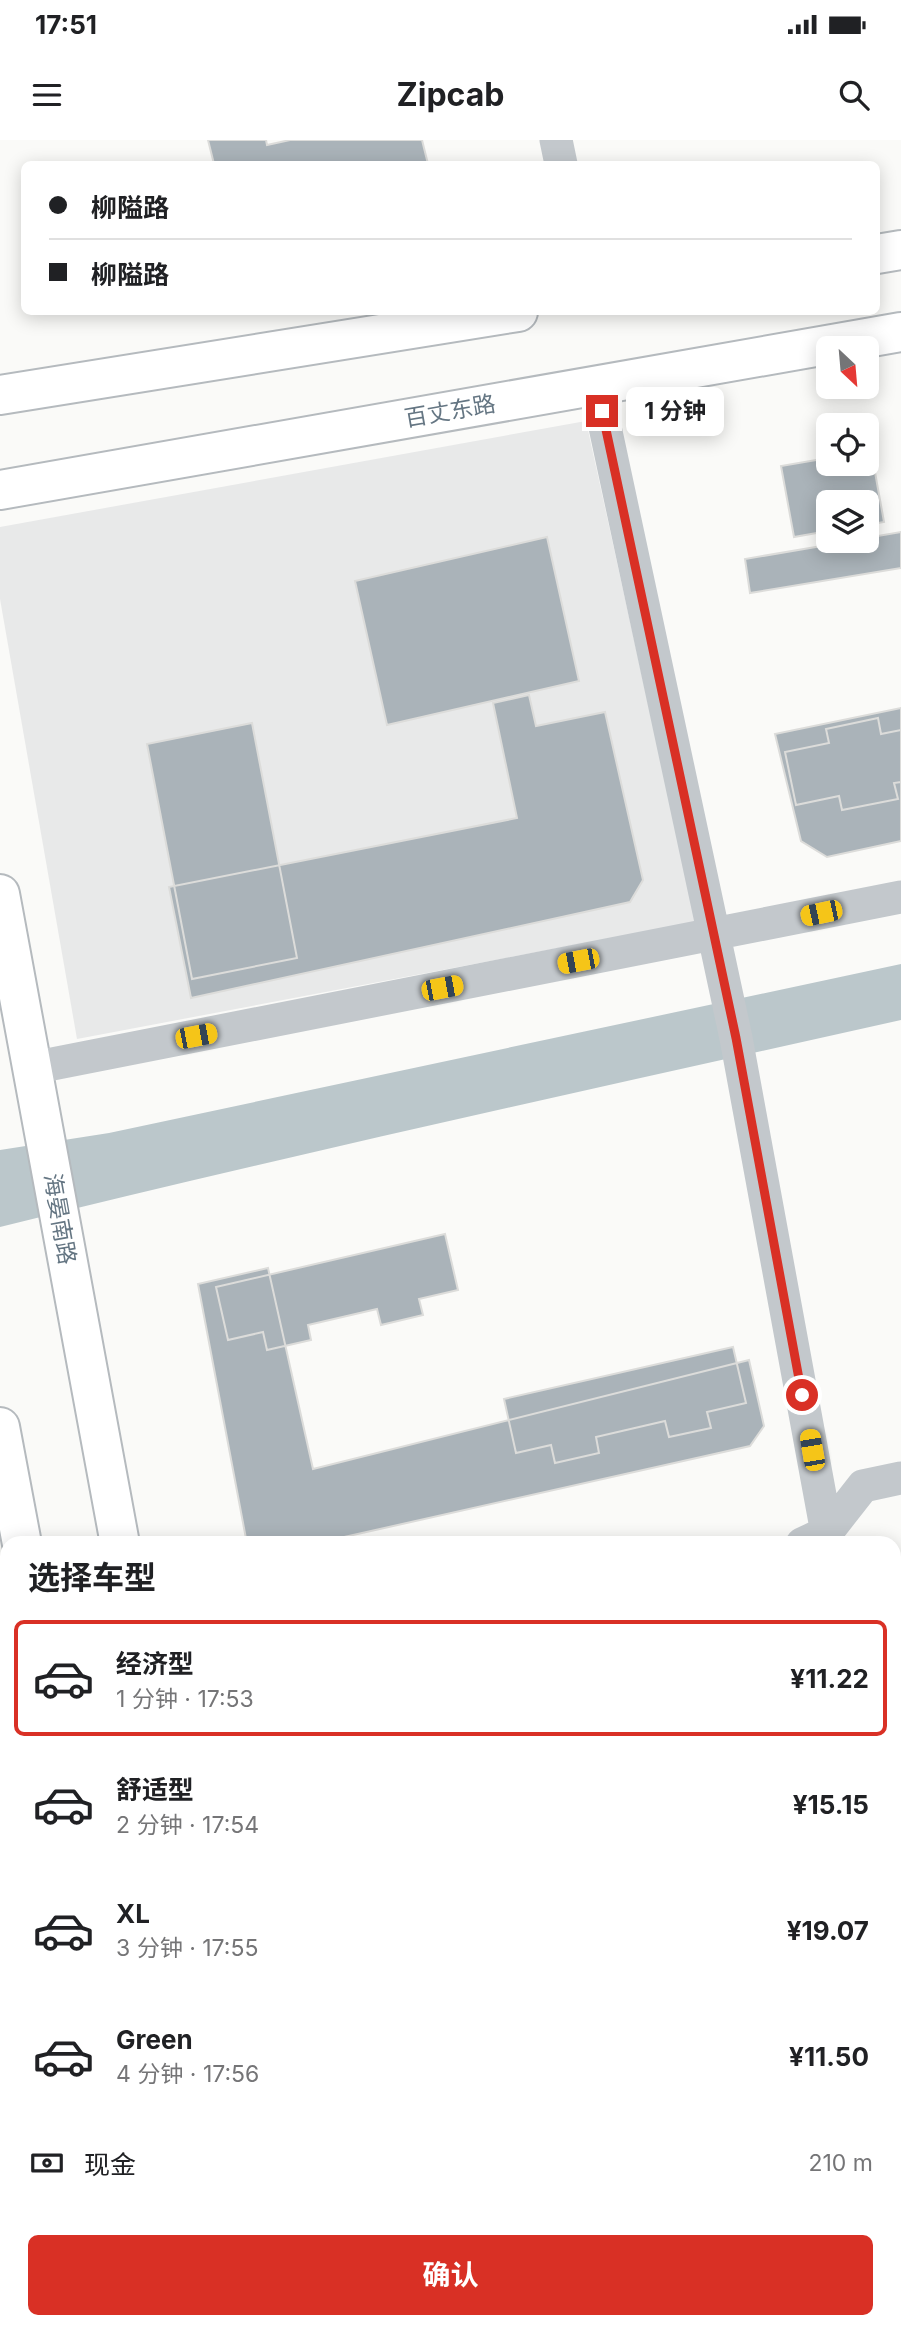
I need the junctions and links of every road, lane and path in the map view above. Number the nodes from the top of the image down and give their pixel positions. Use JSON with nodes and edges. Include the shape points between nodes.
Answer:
{"nodes":[{"id":1,"x":556,"y":140,"type":"edge"},
{"id":2,"x":560,"y":161,"type":"edge"},
{"id":3,"x":901,"y":250,"type":"edge"},
{"id":4,"x":880,"y":254,"type":"edge"},
{"id":5,"x":499,"y":315,"type":"edge"},
{"id":6,"x":901,"y":332,"type":"edge"},
{"id":7,"x":597,"y":385,"type":"junction"},
{"id":8,"x":0,"y":395,"type":"edge"},
{"id":9,"x":0,"y":490,"type":"edge"},
{"id":10,"x":0,"y":894,"type":"edge"},
{"id":11,"x":901,"y":897,"type":"edge"},
{"id":12,"x":715,"y":935,"type":"junction"},
{"id":13,"x":32,"y":1068,"type":"junction"},
{"id":14,"x":0,"y":1426,"type":"edge"},
{"id":15,"x":901,"y":1478,"type":"edge"},
{"id":16,"x":21,"y":1536,"type":"edge"},
{"id":17,"x":119,"y":1536,"type":"edge"},
{"id":18,"x":818,"y":1536,"type":"edge"},
{"id":19,"x":822,"y":1536,"type":"edge"}],
"edges":[{"from":1,"to":2,"type":"street"},
{"from":3,"to":4,"type":"main road"},
{"from":5,"to":8,"type":"main road"},
{"from":6,"to":7,"type":"main road","name":"百丈东路"},
{"from":7,"to":9,"type":"main road","name":"百丈东路"},
{"from":7,"to":12,"type":"street"},
{"from":10,"to":13,"type":"main road","name":"海晏南路"},
{"from":11,"to":12,"type":"street"},
{"from":12,"to":13,"type":"street"},
{"from":12,"to":18,"type":"street"},
{"from":13,"to":17,"type":"main road","name":"海晏南路"},
{"from":14,"to":16,"type":"main road"},
{"from":15,"to":19,"type":"street","via":[[863,1486]]}]}
